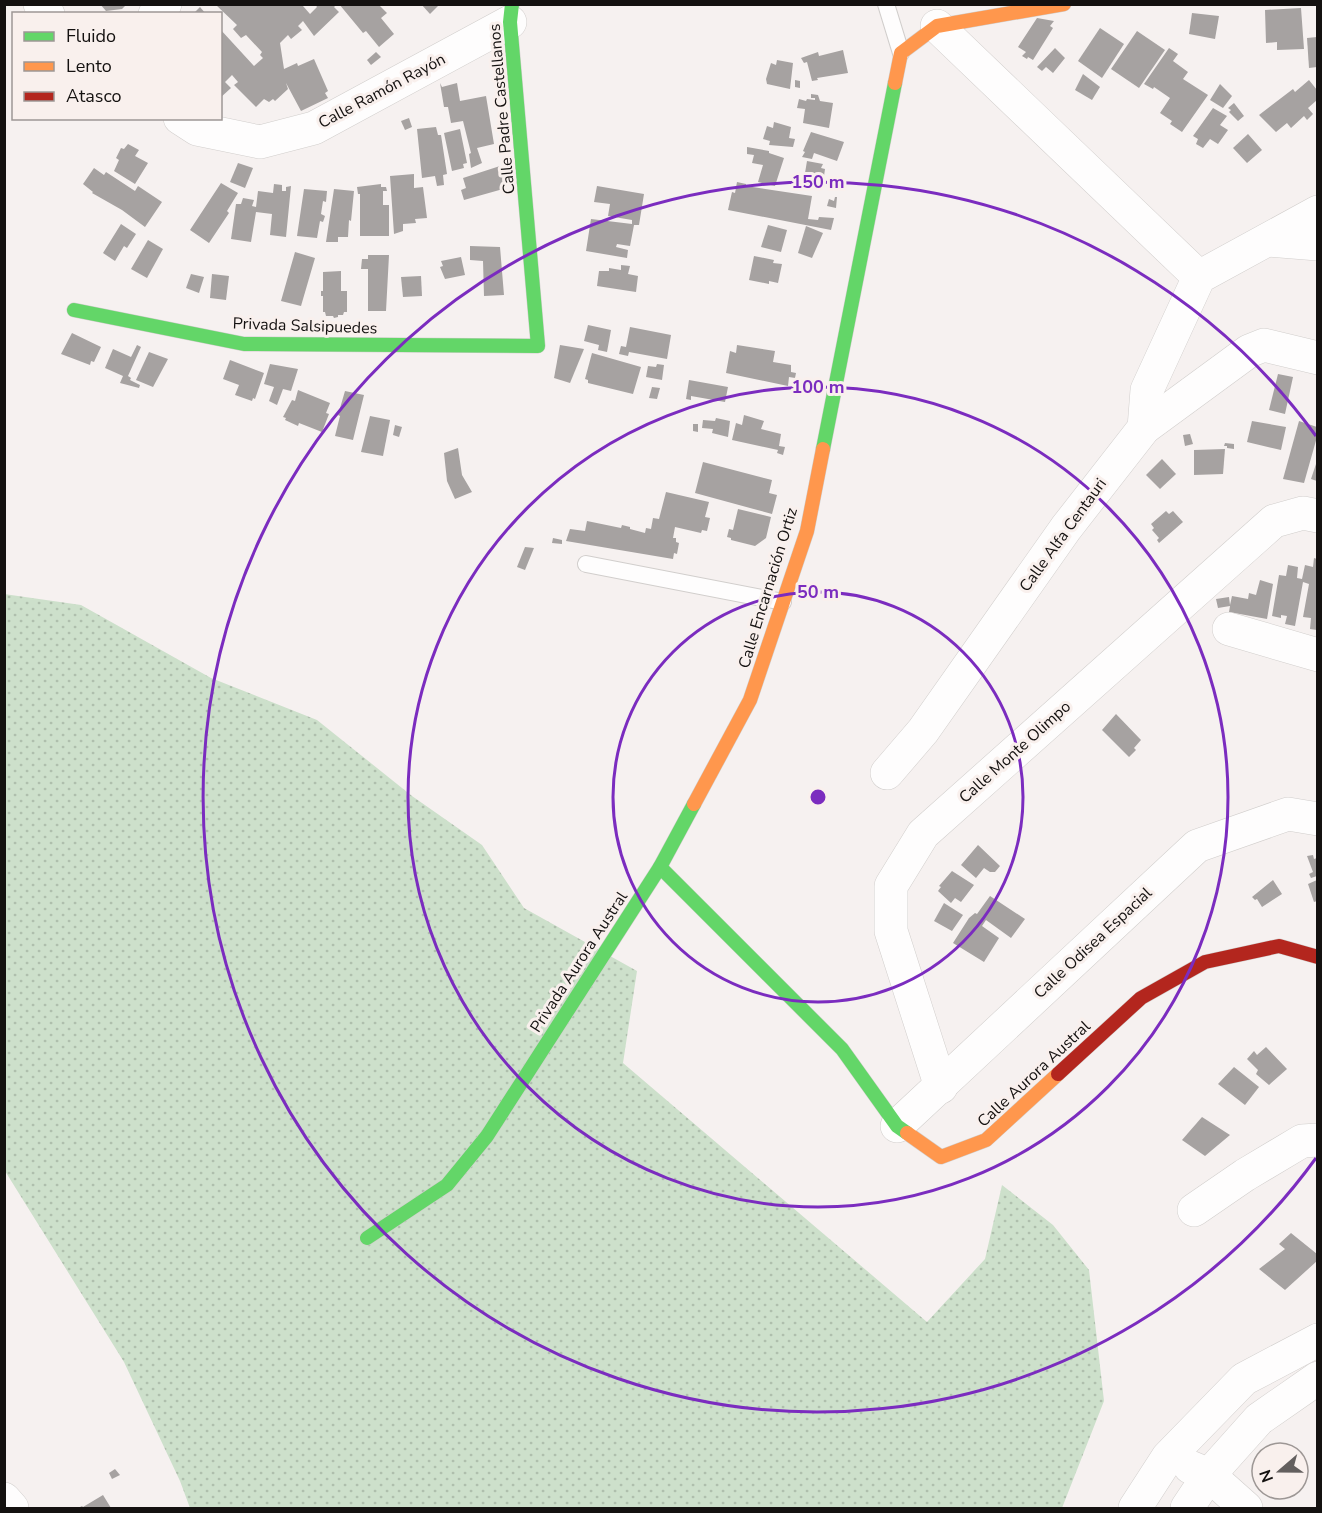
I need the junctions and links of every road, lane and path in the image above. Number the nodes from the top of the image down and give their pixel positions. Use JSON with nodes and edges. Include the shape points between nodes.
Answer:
{"nodes":[{"id":1,"x":886,"y":4,"type":"edge"},
{"id":2,"x":1064,"y":4,"type":"edge"},
{"id":3,"x":511,"y":13,"type":"edge"},
{"id":4,"x":937,"y":26,"type":"junction"},
{"id":5,"x":901,"y":53,"type":"junction"},
{"id":6,"x":183,"y":120,"type":"edge"},
{"id":7,"x":1317,"y":212,"type":"edge"},
{"id":8,"x":1268,"y":240,"type":"junction"},
{"id":9,"x":1317,"y":243,"type":"edge"},
{"id":10,"x":1198,"y":277,"type":"junction"},
{"id":11,"x":74,"y":310,"type":"dead end"},
{"id":12,"x":538,"y":346,"type":"joint"},
{"id":13,"x":1317,"y":358,"type":"edge"},
{"id":14,"x":1144,"y":428,"type":"junction"},
{"id":15,"x":1317,"y":516,"type":"edge"},
{"id":16,"x":586,"y":564,"type":"dead end"},
{"id":17,"x":783,"y":602,"type":"junction"},
{"id":18,"x":1229,"y":629,"type":"dead end"},
{"id":19,"x":1317,"y":655,"type":"edge"},
{"id":20,"x":887,"y":773,"type":"dead end"},
{"id":21,"x":1317,"y":819,"type":"edge"},
{"id":22,"x":660,"y":867,"type":"junction"},
{"id":23,"x":1317,"y":957,"type":"edge"},
{"id":24,"x":941,"y":1087,"type":"junction"},
{"id":25,"x":897,"y":1126,"type":"junction"},
{"id":26,"x":1317,"y":1140,"type":"edge"},
{"id":27,"x":1194,"y":1210,"type":"dead end"},
{"id":28,"x":367,"y":1238,"type":"dead end"},
{"id":29,"x":1317,"y":1340,"type":"edge"},
{"id":30,"x":1317,"y":1378,"type":"edge"},
{"id":31,"x":1168,"y":1457,"type":"junction"},
{"id":32,"x":1209,"y":1475,"type":"junction"},
{"id":33,"x":4,"y":1498,"type":"edge"},
{"id":34,"x":12,"y":1509,"type":"edge"},
{"id":35,"x":1135,"y":1509,"type":"edge"},
{"id":36,"x":1187,"y":1509,"type":"edge"},
{"id":37,"x":1246,"y":1509,"type":"edge"}],
"edges":[{"from":1,"to":5,"type":"lane"},
{"from":2,"to":4,"type":"street"},
{"from":3,"to":6,"type":"street","name":"Calle Ramón Rayón","via":[[314,128],[260,142],[197,129]]},
{"from":3,"to":12,"type":"street","name":"Calle Padre Castellanos"},
{"from":4,"to":5,"type":"street"},
{"from":4,"to":10,"type":"street"},
{"from":5,"to":17,"type":"street","name":"Calle Encarnación Ortiz","via":[[807,531]]},
{"from":7,"to":8,"type":"street"},
{"from":8,"to":9,"type":"street"},
{"from":8,"to":10,"type":"street"},
{"from":10,"to":14,"type":"street","via":[[1147,390]]},
{"from":11,"to":12,"type":"street","name":"Privada Salsipuedes","via":[[243,344]]},
{"from":13,"to":14,"type":"street","name":"Calle Alfa Centauri","via":[[1264,345],[1249,351]]},
{"from":14,"to":20,"type":"street","name":"Calle Alfa Centauri","via":[[1066,528],[923,731]]},
{"from":15,"to":24,"type":"street","name":"Calle Monte Olimpo","via":[[1303,513],[1274,521],[923,834],[891,886],[891,932]]},
{"from":16,"to":17,"type":"lane"},
{"from":17,"to":22,"type":"street","name":"Calle Encarnación Ortiz","via":[[750,700]]},
{"from":18,"to":19,"type":"street"},
{"from":21,"to":24,"type":"street","name":"Calle Odisea Espacial","via":[[1288,813],[1197,846]]},
{"from":22,"to":25,"type":"street","name":"Calle Aurora Austral","via":[[842,1049]]},
{"from":22,"to":28,"type":"street","name":"Privada Aurora Austral","via":[[487,1136],[447,1185]]},
{"from":23,"to":25,"type":"street","name":"Calle Aurora Austral","via":[[1279,946],[1205,962],[1141,998],[986,1140],[941,1157]]},
{"from":24,"to":25,"type":"street","name":"Calle Odisea Espacial"},
{"from":26,"to":27,"type":"street","via":[[1302,1141]]},
{"from":29,"to":31,"type":"street","via":[[1244,1379]]},
{"from":30,"to":32,"type":"street","via":[[1259,1419]]},
{"from":31,"to":32,"type":"street"},
{"from":31,"to":35,"type":"street"},
{"from":32,"to":36,"type":"street"},
{"from":32,"to":37,"type":"street"},
{"from":33,"to":34,"type":"street"}]}
